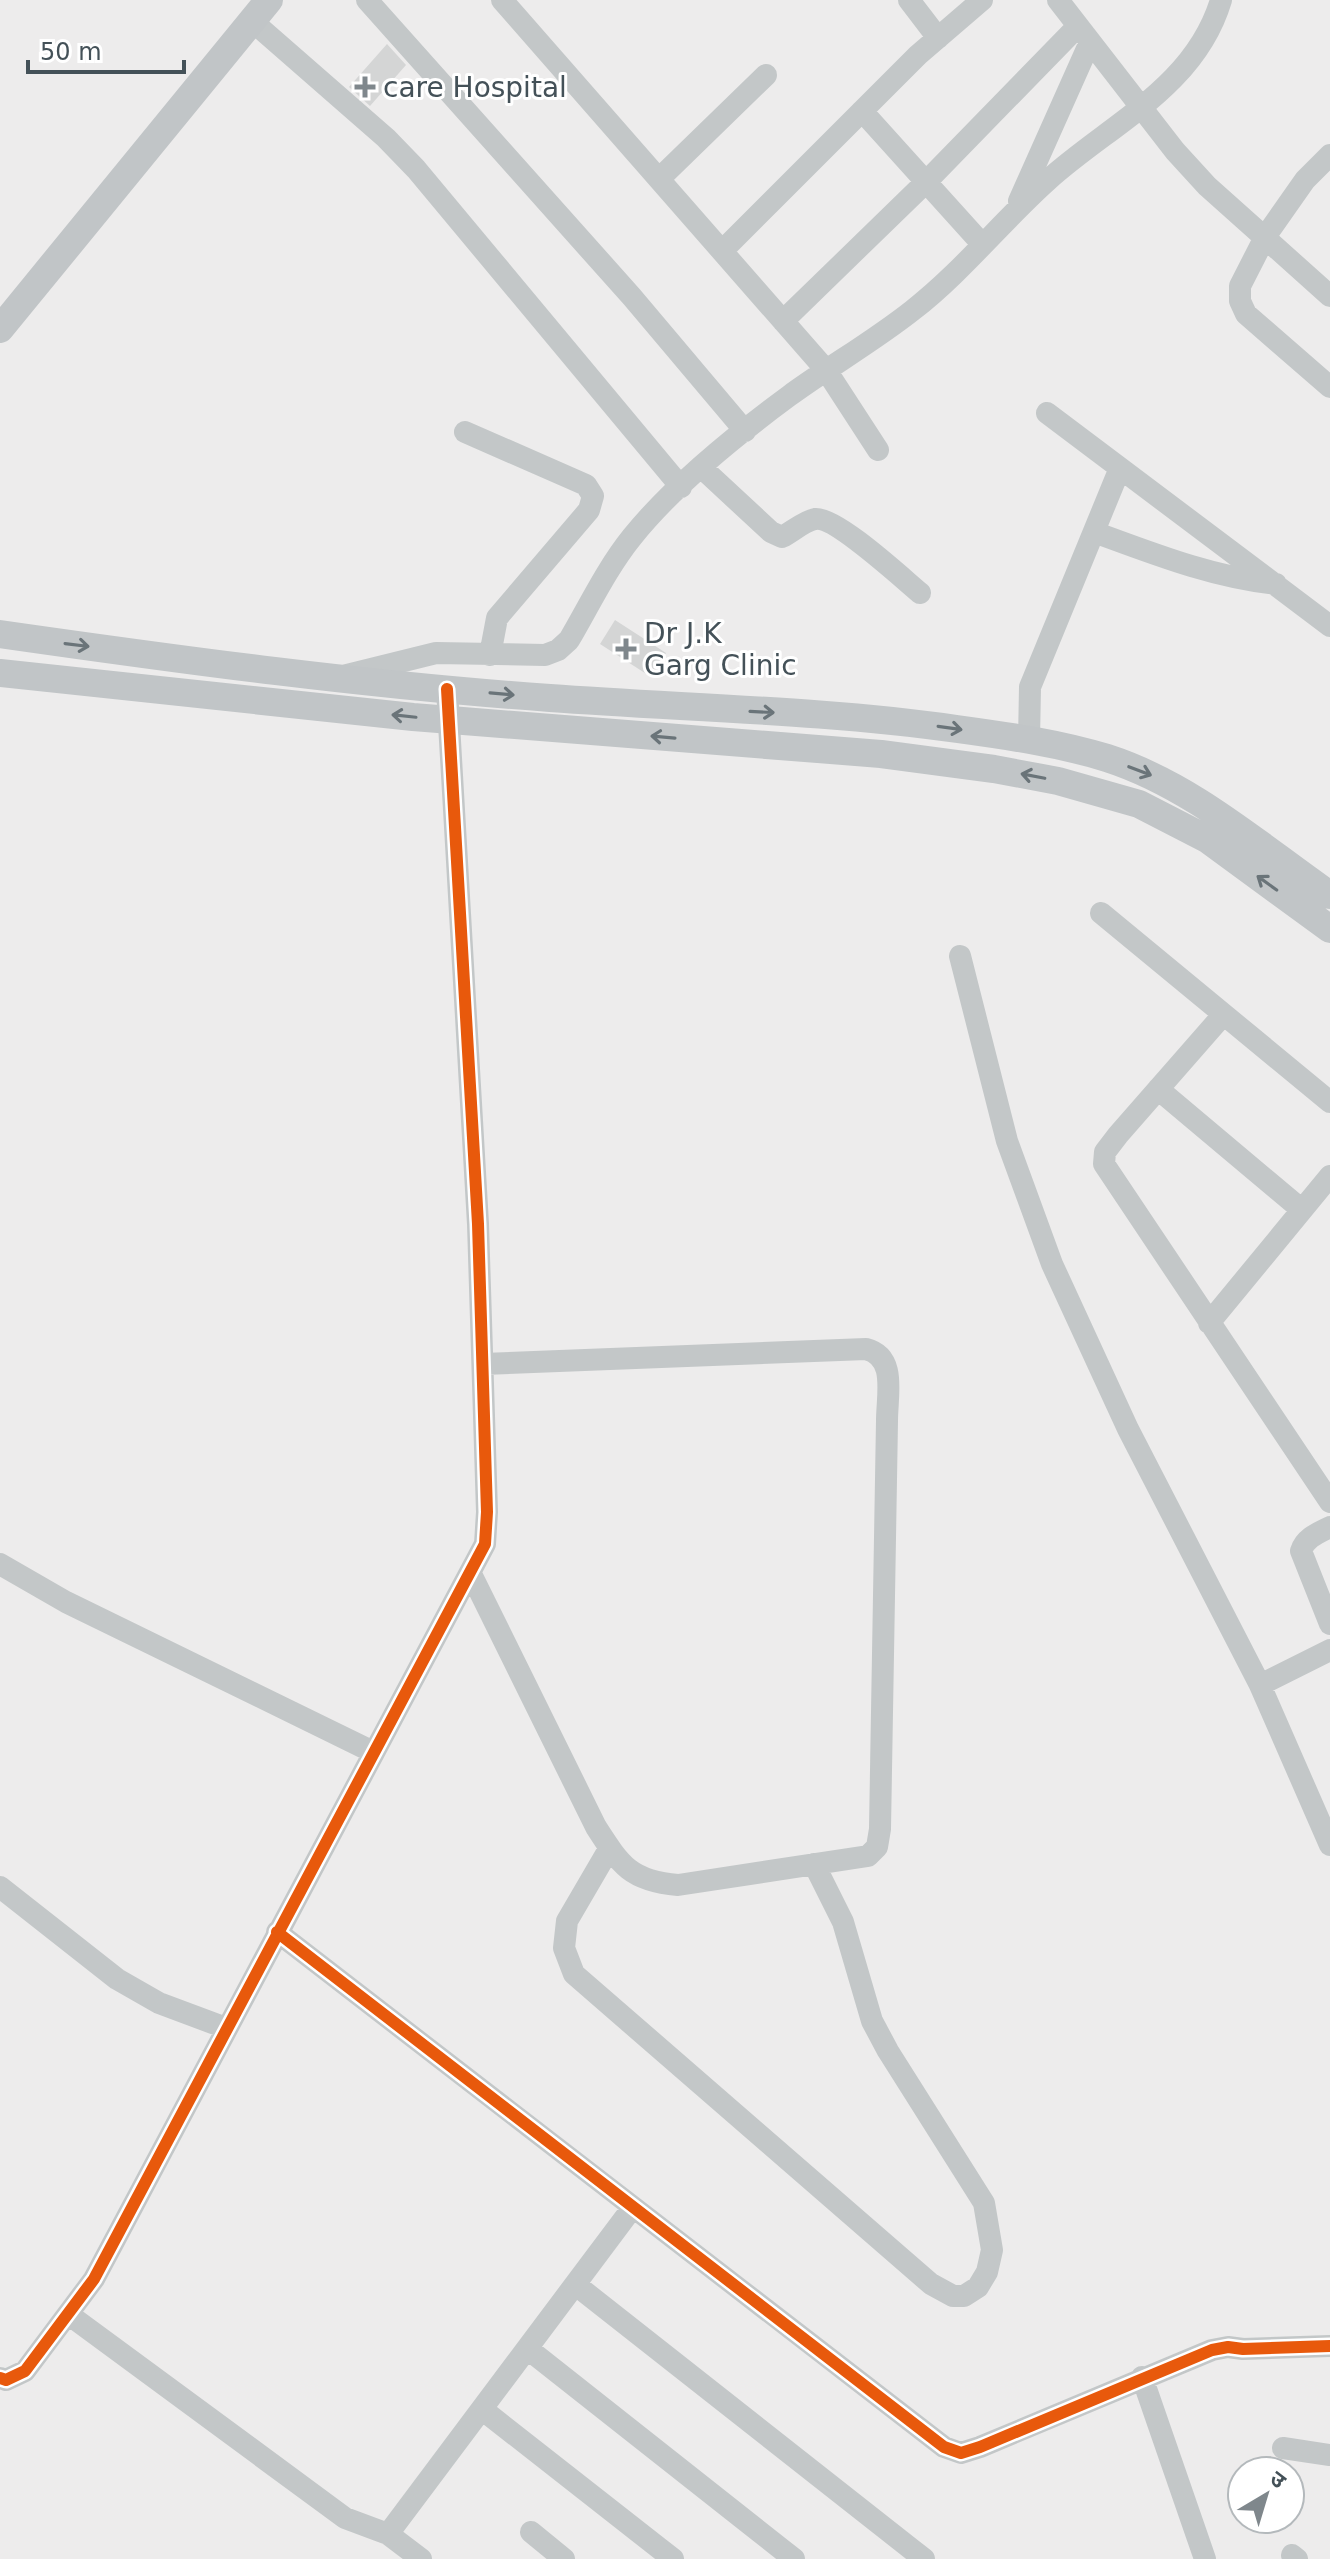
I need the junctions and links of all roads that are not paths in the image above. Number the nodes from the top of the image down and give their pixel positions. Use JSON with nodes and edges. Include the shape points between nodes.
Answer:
{"nodes":[{"id":1,"x":367,"y":0,"type":"edge"},
{"id":2,"x":502,"y":0,"type":"edge"},
{"id":3,"x":909,"y":0,"type":"edge"},
{"id":4,"x":982,"y":0,"type":"edge"},
{"id":5,"x":1058,"y":0,"type":"edge"},
{"id":6,"x":1221,"y":0,"type":"edge"},
{"id":7,"x":264,"y":6,"type":"edge"},
{"id":8,"x":1084,"y":34,"type":"junction"},
{"id":9,"x":938,"y":38,"type":"junction"},
{"id":10,"x":766,"y":75,"type":"dead end"},
{"id":11,"x":1141,"y":110,"type":"junction"},
{"id":12,"x":862,"y":111,"type":"junction"},
{"id":13,"x":1330,"y":155,"type":"edge"},
{"id":14,"x":659,"y":179,"type":"junction"},
{"id":15,"x":926,"y":182,"type":"junction"},
{"id":16,"x":1014,"y":213,"type":"junction"},
{"id":17,"x":1265,"y":237,"type":"junction"},
{"id":18,"x":982,"y":244,"type":"junction"},
{"id":19,"x":722,"y":251,"type":"junction"},
{"id":20,"x":1330,"y":296,"type":"edge"},
{"id":21,"x":783,"y":321,"type":"junction"},
{"id":22,"x":0,"y":329,"type":"edge"},
{"id":23,"x":826,"y":370,"type":"junction"},
{"id":24,"x":1330,"y":387,"type":"edge"},
{"id":25,"x":1047,"y":413,"type":"dead end"},
{"id":26,"x":745,"y":431,"type":"junction"},
{"id":27,"x":465,"y":432,"type":"dead end"},
{"id":28,"x":878,"y":450,"type":"dead end"},
{"id":29,"x":702,"y":468,"type":"junction"},
{"id":30,"x":1120,"y":468,"type":"junction"},
{"id":31,"x":681,"y":487,"type":"junction"},
{"id":32,"x":1094,"y":532,"type":"junction"},
{"id":33,"x":1278,"y":584,"type":"junction"},
{"id":34,"x":920,"y":593,"type":"dead end"},
{"id":35,"x":1330,"y":626,"type":"edge"},
{"id":36,"x":0,"y":634,"type":"edge"},
{"id":37,"x":490,"y":655,"type":"junction"},
{"id":38,"x":0,"y":673,"type":"edge"},
{"id":39,"x":338,"y":678,"type":"junction"},
{"id":40,"x":447,"y":689,"type":"junction"},
{"id":41,"x":447,"y":719,"type":"junction"},
{"id":42,"x":1020,"y":738,"type":"junction"},
{"id":43,"x":1330,"y":895,"type":"edge"},
{"id":44,"x":1101,"y":913,"type":"dead end"},
{"id":45,"x":1330,"y":929,"type":"edge"},
{"id":46,"x":960,"y":956,"type":"dead end"},
{"id":47,"x":1223,"y":1015,"type":"junction"},
{"id":48,"x":1158,"y":1089,"type":"junction"},
{"id":49,"x":1330,"y":1102,"type":"edge"},
{"id":50,"x":1328,"y":1183,"type":"edge"},
{"id":51,"x":1302,"y":1210,"type":"junction"},
{"id":52,"x":1209,"y":1323,"type":"junction"},
{"id":53,"x":483,"y":1364,"type":"junction"},
{"id":54,"x":1330,"y":1502,"type":"edge"},
{"id":55,"x":1330,"y":1527,"type":"edge"},
{"id":56,"x":0,"y":1564,"type":"edge"},
{"id":57,"x":471,"y":1574,"type":"junction"},
{"id":58,"x":1330,"y":1624,"type":"edge"},
{"id":59,"x":1330,"y":1650,"type":"edge"},
{"id":60,"x":1260,"y":1685,"type":"junction"},
{"id":61,"x":373,"y":1752,"type":"junction"},
{"id":62,"x":1330,"y":1845,"type":"edge"},
{"id":63,"x":609,"y":1849,"type":"junction"},
{"id":64,"x":814,"y":1864,"type":"junction"},
{"id":65,"x":0,"y":1887,"type":"edge"},
{"id":66,"x":277,"y":1932,"type":"junction"},
{"id":67,"x":226,"y":2028,"type":"junction"},
{"id":68,"x":633,"y":2207,"type":"junction"},
{"id":69,"x":576,"y":2285,"type":"junction"},
{"id":70,"x":68,"y":2314,"type":"junction"},
{"id":71,"x":1330,"y":2346,"type":"edge"},
{"id":72,"x":528,"y":2349,"type":"junction"},
{"id":73,"x":1142,"y":2377,"type":"junction"},
{"id":74,"x":0,"y":2378,"type":"edge"},
{"id":75,"x":483,"y":2410,"type":"junction"},
{"id":76,"x":1283,"y":2448,"type":"dead end"},
{"id":77,"x":1330,"y":2455,"type":"edge"},
{"id":78,"x":531,"y":2532,"type":"dead end"},
{"id":79,"x":388,"y":2534,"type":"junction"},
{"id":80,"x":421,"y":2559,"type":"edge"},
{"id":81,"x":564,"y":2559,"type":"edge"},
{"id":82,"x":673,"y":2559,"type":"edge"},
{"id":83,"x":794,"y":2559,"type":"edge"},
{"id":84,"x":924,"y":2559,"type":"edge"},
{"id":85,"x":1205,"y":2559,"type":"edge"}],
"edges":[{"from":1,"to":26,"type":"street"},
{"from":2,"to":14,"type":"street"},
{"from":3,"to":9,"type":"street"},
{"from":4,"to":9,"type":"street"},
{"from":5,"to":8,"type":"street"},
{"from":6,"to":11,"type":"street","via":[[1187,63]]},
{"from":7,"to":22,"type":"main road"},
{"from":7,"to":31,"type":"street","via":[[416,169]]},
{"from":8,"to":11,"type":"street"},
{"from":8,"to":15,"type":"street"},
{"from":8,"to":16,"type":"street"},
{"from":9,"to":12,"type":"street"},
{"from":10,"to":14,"type":"street"},
{"from":11,"to":16,"type":"street","via":[[1050,178]]},
{"from":11,"to":17,"type":"street","via":[[1207,186]]},
{"from":12,"to":15,"type":"street"},
{"from":12,"to":19,"type":"street"},
{"from":13,"to":17,"type":"street","via":[[1305,180]]},
{"from":14,"to":19,"type":"street"},
{"from":15,"to":18,"type":"street"},
{"from":15,"to":21,"type":"street"},
{"from":16,"to":18,"type":"street"},
{"from":17,"to":20,"type":"street"},
{"from":17,"to":24,"type":"street","via":[[1240,286],[1240,301],[1246,314]]},
{"from":18,"to":23,"type":"street","via":[[914,310]]},
{"from":19,"to":21,"type":"street"},
{"from":21,"to":23,"type":"street"},
{"from":23,"to":26,"type":"street"},
{"from":23,"to":28,"type":"street"},
{"from":25,"to":30,"type":"street"},
{"from":26,"to":29,"type":"street"},
{"from":27,"to":37,"type":"street","via":[[586,485],[593,496],[589,510],[497,618]]},
{"from":29,"to":31,"type":"street"},
{"from":29,"to":34,"type":"street","via":[[771,532],[782,537],[812,519],[822,519],[840,527]]},
{"from":30,"to":32,"type":"street"},
{"from":30,"to":33,"type":"street"},
{"from":31,"to":37,"type":"street","via":[[619,553],[558,650],[545,655]]},
{"from":32,"to":33,"type":"street","via":[[1199,570]]},
{"from":32,"to":42,"type":"street","via":[[1030,687]]},
{"from":33,"to":35,"type":"street"},
{"from":36,"to":39,"type":"main road","one_way":true},
{"from":37,"to":39,"type":"street","via":[[436,653]]},
{"from":41,"to":38,"type":"main road","one_way":true},
{"from":39,"to":40,"type":"main road"},
{"from":40,"to":41,"type":"street"},
{"from":40,"to":42,"type":"main road","one_way":true,"via":[[890,719]]},
{"from":45,"to":41,"type":"main road","one_way":true,"via":[[1207,839],[1139,804],[1058,781],[881,754]]},
{"from":41,"to":53,"type":"street"},
{"from":42,"to":43,"type":"main road","one_way":true,"via":[[1156,777],[1208,807]]},
{"from":44,"to":47,"type":"street"},
{"from":46,"to":60,"type":"street","via":[[1007,1141],[1052,1264],[1128,1429]]},
{"from":47,"to":48,"type":"street"},
{"from":47,"to":49,"type":"street"},
{"from":48,"to":51,"type":"street"},
{"from":48,"to":52,"type":"street","via":[[1105,1152],[1104,1164]]},
{"from":50,"to":51,"type":"street"},
{"from":51,"to":52,"type":"street"},
{"from":52,"to":54,"type":"street"},
{"from":53,"to":57,"type":"street","via":[[487,1512],[485,1544]]},
{"from":53,"to":64,"type":"street","via":[[866,1349],[877,1352],[887,1365],[880,1829],[877,1847],[868,1856]]},
{"from":55,"to":58,"type":"street","via":[[1310,1537],[1301,1551]]},
{"from":56,"to":61,"type":"street","via":[[66,1602]]},
{"from":57,"to":61,"type":"street"},
{"from":57,"to":63,"type":"street"},
{"from":59,"to":60,"type":"street"},
{"from":60,"to":62,"type":"street"},
{"from":61,"to":66,"type":"street"},
{"from":63,"to":64,"type":"street","via":[[630,1871],[652,1883],[678,1885]]},
{"from":63,"to":64,"type":"street","via":[[567,1921],[564,1948],[574,1974],[931,2284],[964,2296],[978,2287],[992,2250],[984,2203],[872,2021],[843,1922]]},
{"from":65,"to":67,"type":"street","via":[[117,1979],[159,2003]]},
{"from":66,"to":67,"type":"street"},
{"from":66,"to":68,"type":"street"},
{"from":67,"to":70,"type":"street","via":[[94,2279]]},
{"from":68,"to":69,"type":"street"},
{"from":68,"to":73,"type":"street","via":[[912,2423],[961,2453]]},
{"from":69,"to":72,"type":"street"},
{"from":69,"to":84,"type":"street"},
{"from":70,"to":74,"type":"street","via":[[25,2371]]},
{"from":70,"to":79,"type":"street","via":[[345,2518]]},
{"from":71,"to":73,"type":"street","via":[[1228,2347]]},
{"from":72,"to":75,"type":"street"},
{"from":72,"to":83,"type":"street"},
{"from":73,"to":85,"type":"street"},
{"from":75,"to":79,"type":"street"},
{"from":75,"to":82,"type":"street"},
{"from":76,"to":77,"type":"street"},
{"from":78,"to":81,"type":"street"},
{"from":79,"to":80,"type":"street"}]}
